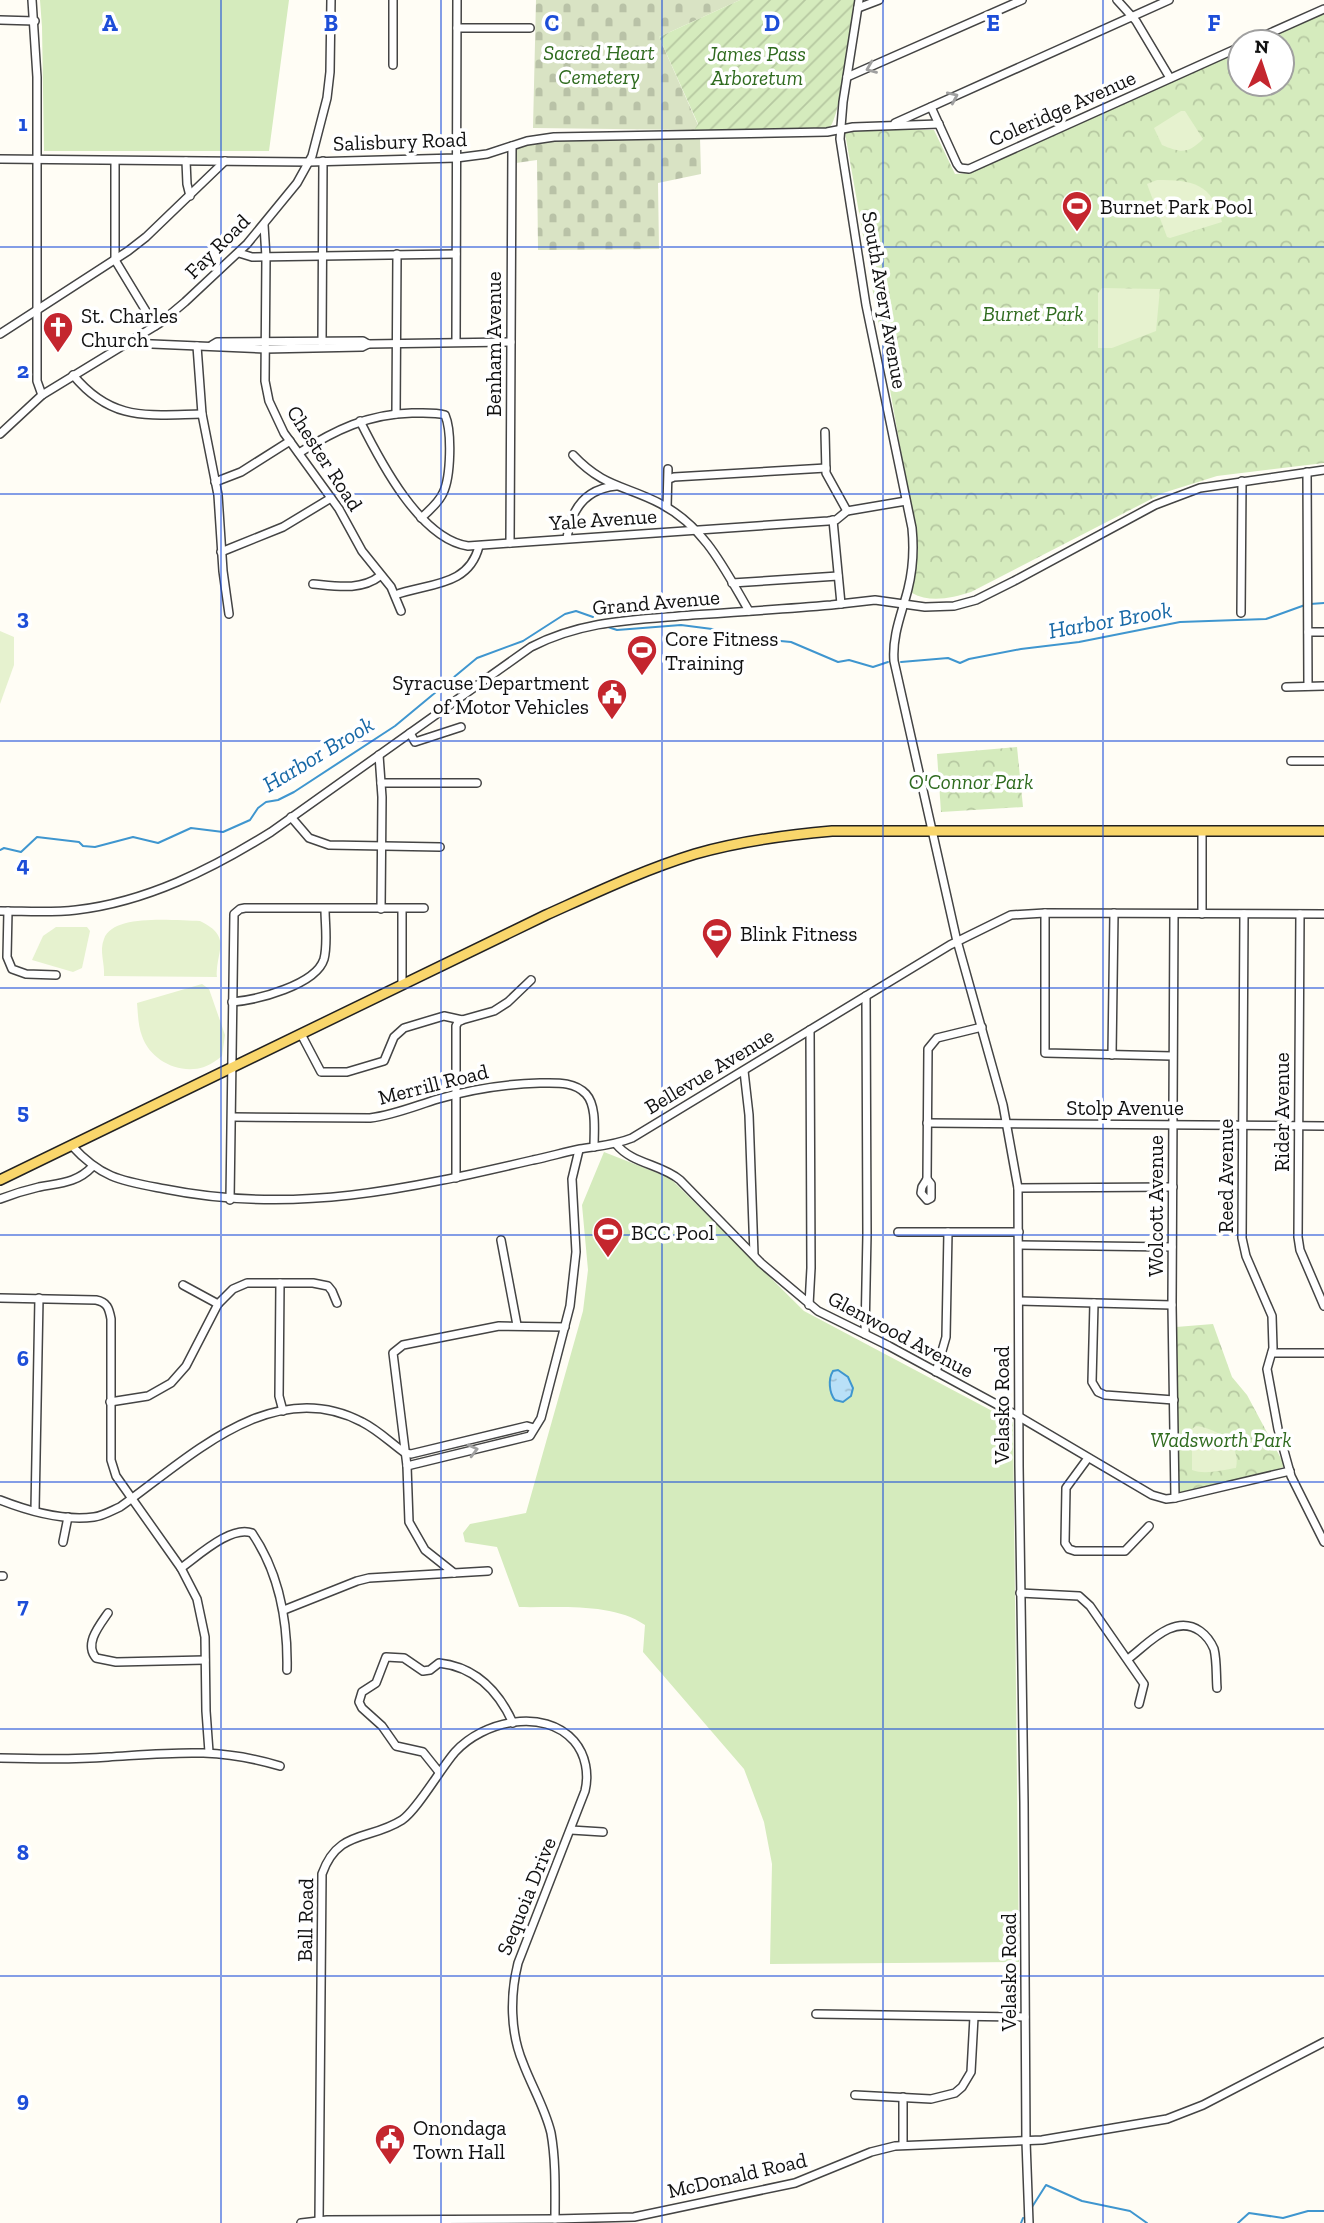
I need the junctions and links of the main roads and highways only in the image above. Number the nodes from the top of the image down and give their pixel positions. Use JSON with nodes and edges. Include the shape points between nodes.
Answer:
{"nodes":[{"id":1,"x":1324,"y":831,"type":"edge"},
{"id":2,"x":0,"y":1180,"type":"edge"}],
"edges":[{"from":1,"to":2,"type":"main road","via":[[843,831],[785,835],[696,854],[621,881]]}]}
